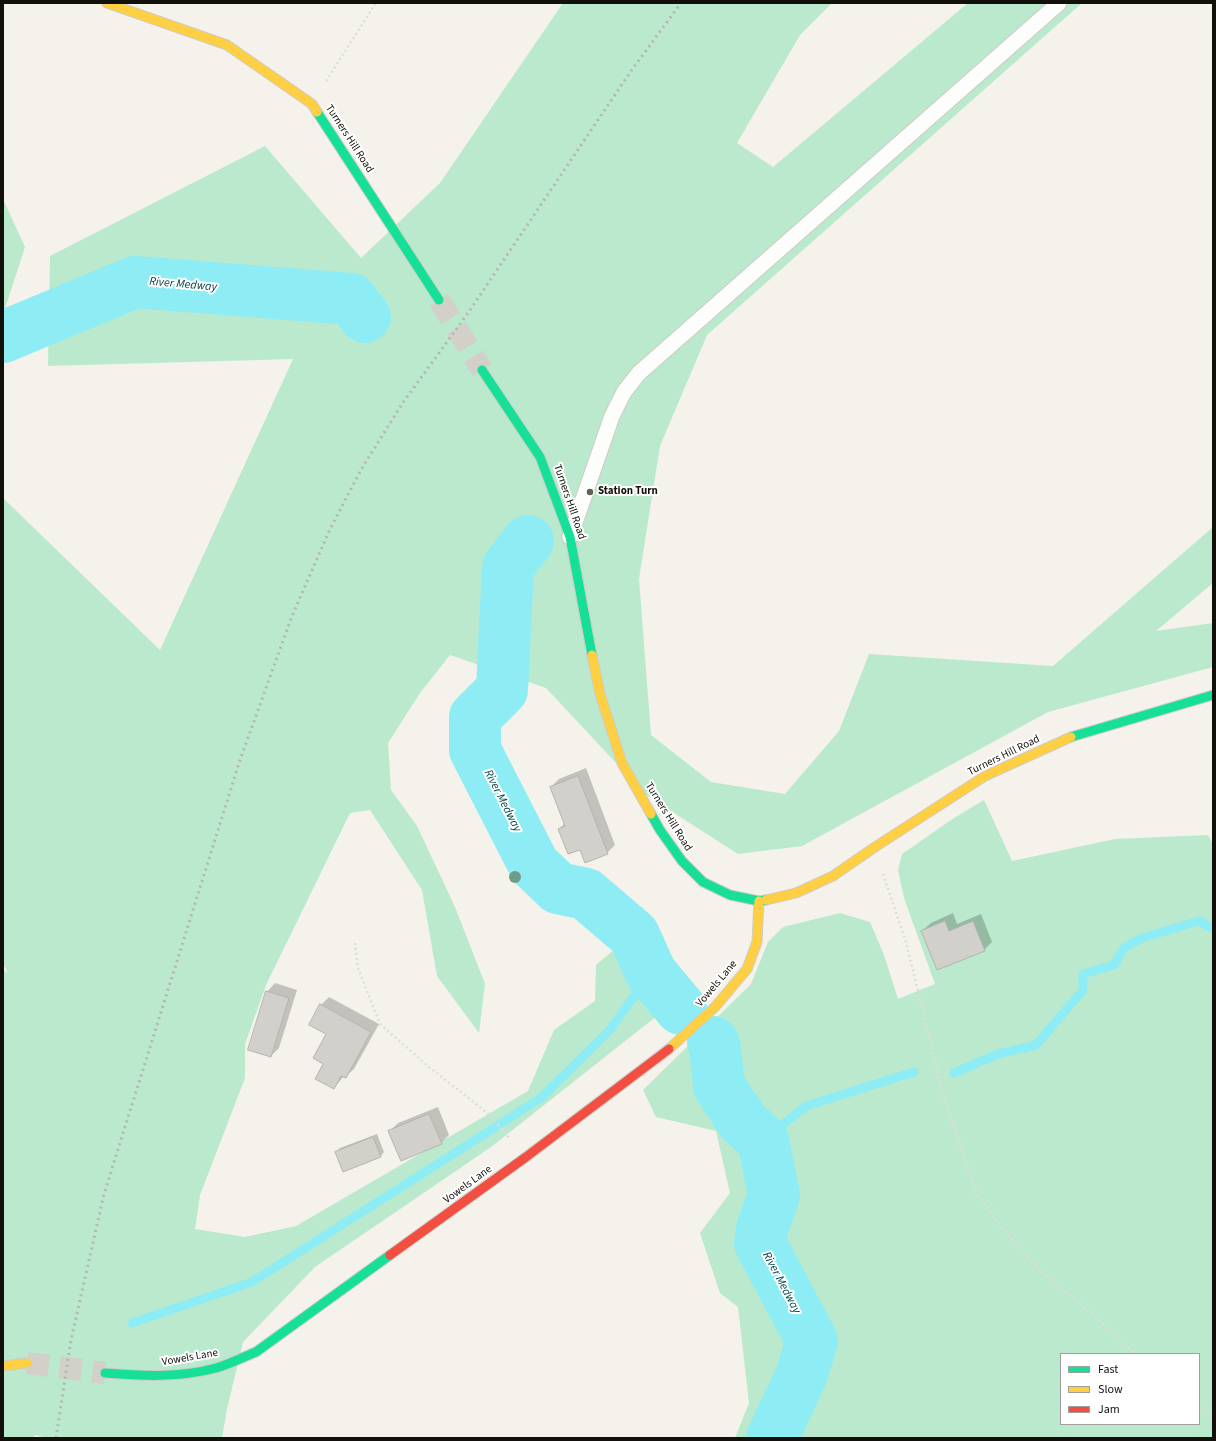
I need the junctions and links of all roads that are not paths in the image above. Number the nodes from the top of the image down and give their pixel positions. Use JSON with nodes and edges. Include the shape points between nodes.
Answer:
{"nodes":[{"id":1,"x":107,"y":3,"type":"edge"},
{"id":2,"x":1059,"y":3,"type":"edge"},
{"id":3,"x":439,"y":300,"type":"tunnel mouth"},
{"id":4,"x":482,"y":370,"type":"tunnel mouth"},
{"id":5,"x":570,"y":537,"type":"junction"},
{"id":6,"x":1213,"y":695,"type":"edge"},
{"id":7,"x":759,"y":901,"type":"junction"},
{"id":8,"x":27,"y":1363,"type":"tunnel mouth"},
{"id":9,"x":3,"y":1366,"type":"edge"},
{"id":10,"x":104,"y":1373,"type":"tunnel mouth"}],
"edges":[{"from":1,"to":3,"type":"main road","name":"Turners Hill Road","via":[[227,45],[312,104]]},
{"from":2,"to":5,"type":"lane","via":[[639,373],[624,392],[612,416]]},
{"from":4,"to":5,"type":"main road","name":"Turners Hill Road","via":[[540,457]]},
{"from":5,"to":7,"type":"main road","name":"Turners Hill Road","via":[[600,694],[622,763],[660,830],[682,861],[703,882],[730,895]]},
{"from":6,"to":7,"type":"main road","name":"Turners Hill Road","via":[[1068,738],[985,776],[833,876],[796,893]]},
{"from":7,"to":10,"type":"main road","name":"Vowels Lane","via":[[757,942],[747,969],[715,1007],[670,1049],[256,1352],[216,1368],[173,1376]]},
{"from":8,"to":9,"type":"main road"}]}
